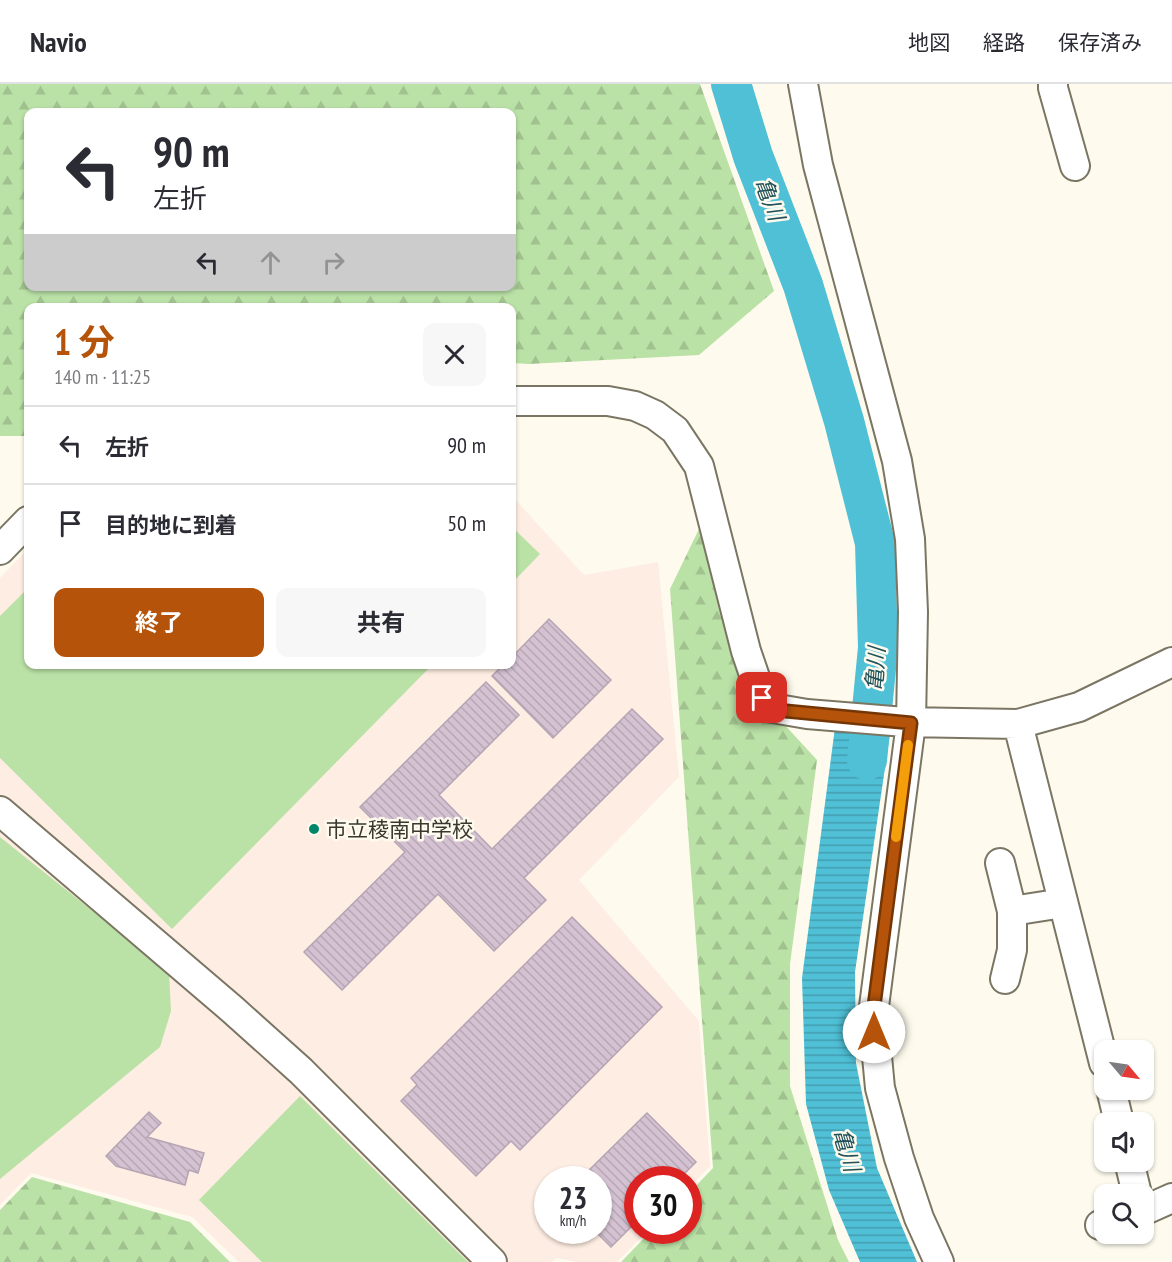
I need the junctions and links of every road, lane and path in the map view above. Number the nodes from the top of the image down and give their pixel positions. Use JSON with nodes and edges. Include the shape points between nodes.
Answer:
{"nodes":[{"id":1,"x":803,"y":84,"type":"edge"},
{"id":2,"x":1053,"y":84,"type":"edge"},
{"id":3,"x":1075,"y":166,"type":"dead end"},
{"id":4,"x":516,"y":401,"type":"edge"},
{"id":5,"x":24,"y":525,"type":"edge"},
{"id":6,"x":0,"y":550,"type":"edge"},
{"id":7,"x":1172,"y":662,"type":"edge"},
{"id":8,"x":908,"y":722,"type":"junction"},
{"id":9,"x":1018,"y":724,"type":"junction"},
{"id":10,"x":0,"y":812,"type":"edge"},
{"id":11,"x":1000,"y":863,"type":"dead end"},
{"id":12,"x":1063,"y":903,"type":"junction"},
{"id":13,"x":1012,"y":911,"type":"junction"},
{"id":14,"x":1005,"y":979,"type":"dead end"},
{"id":15,"x":1098,"y":1040,"type":"edge"},
{"id":16,"x":1172,"y":1198,"type":"edge"},
{"id":17,"x":1154,"y":1205,"type":"edge"},
{"id":18,"x":492,"y":1262,"type":"edge"},
{"id":19,"x":939,"y":1262,"type":"edge"}],
"edges":[{"from":1,"to":8,"type":"street","via":[[818,165],[897,461],[910,539],[913,612]]},
{"from":2,"to":3,"type":"street"},
{"from":4,"to":8,"type":"street","via":[[608,401],[635,406],[675,430],[699,466],[746,651],[762,698],[772,708],[786,711]]},
{"from":5,"to":6,"type":"street"},
{"from":7,"to":9,"type":"street","via":[[1079,707]]},
{"from":8,"to":9,"type":"street"},
{"from":8,"to":19,"type":"street","via":[[873,1014],[885,1108],[919,1218]]},
{"from":9,"to":12,"type":"street"},
{"from":10,"to":18,"type":"street","via":[[301,1071]]},
{"from":11,"to":13,"type":"street"},
{"from":12,"to":13,"type":"street"},
{"from":12,"to":15,"type":"street"},
{"from":13,"to":14,"type":"street","via":[[1012,950]]},
{"from":16,"to":17,"type":"street"}]}
